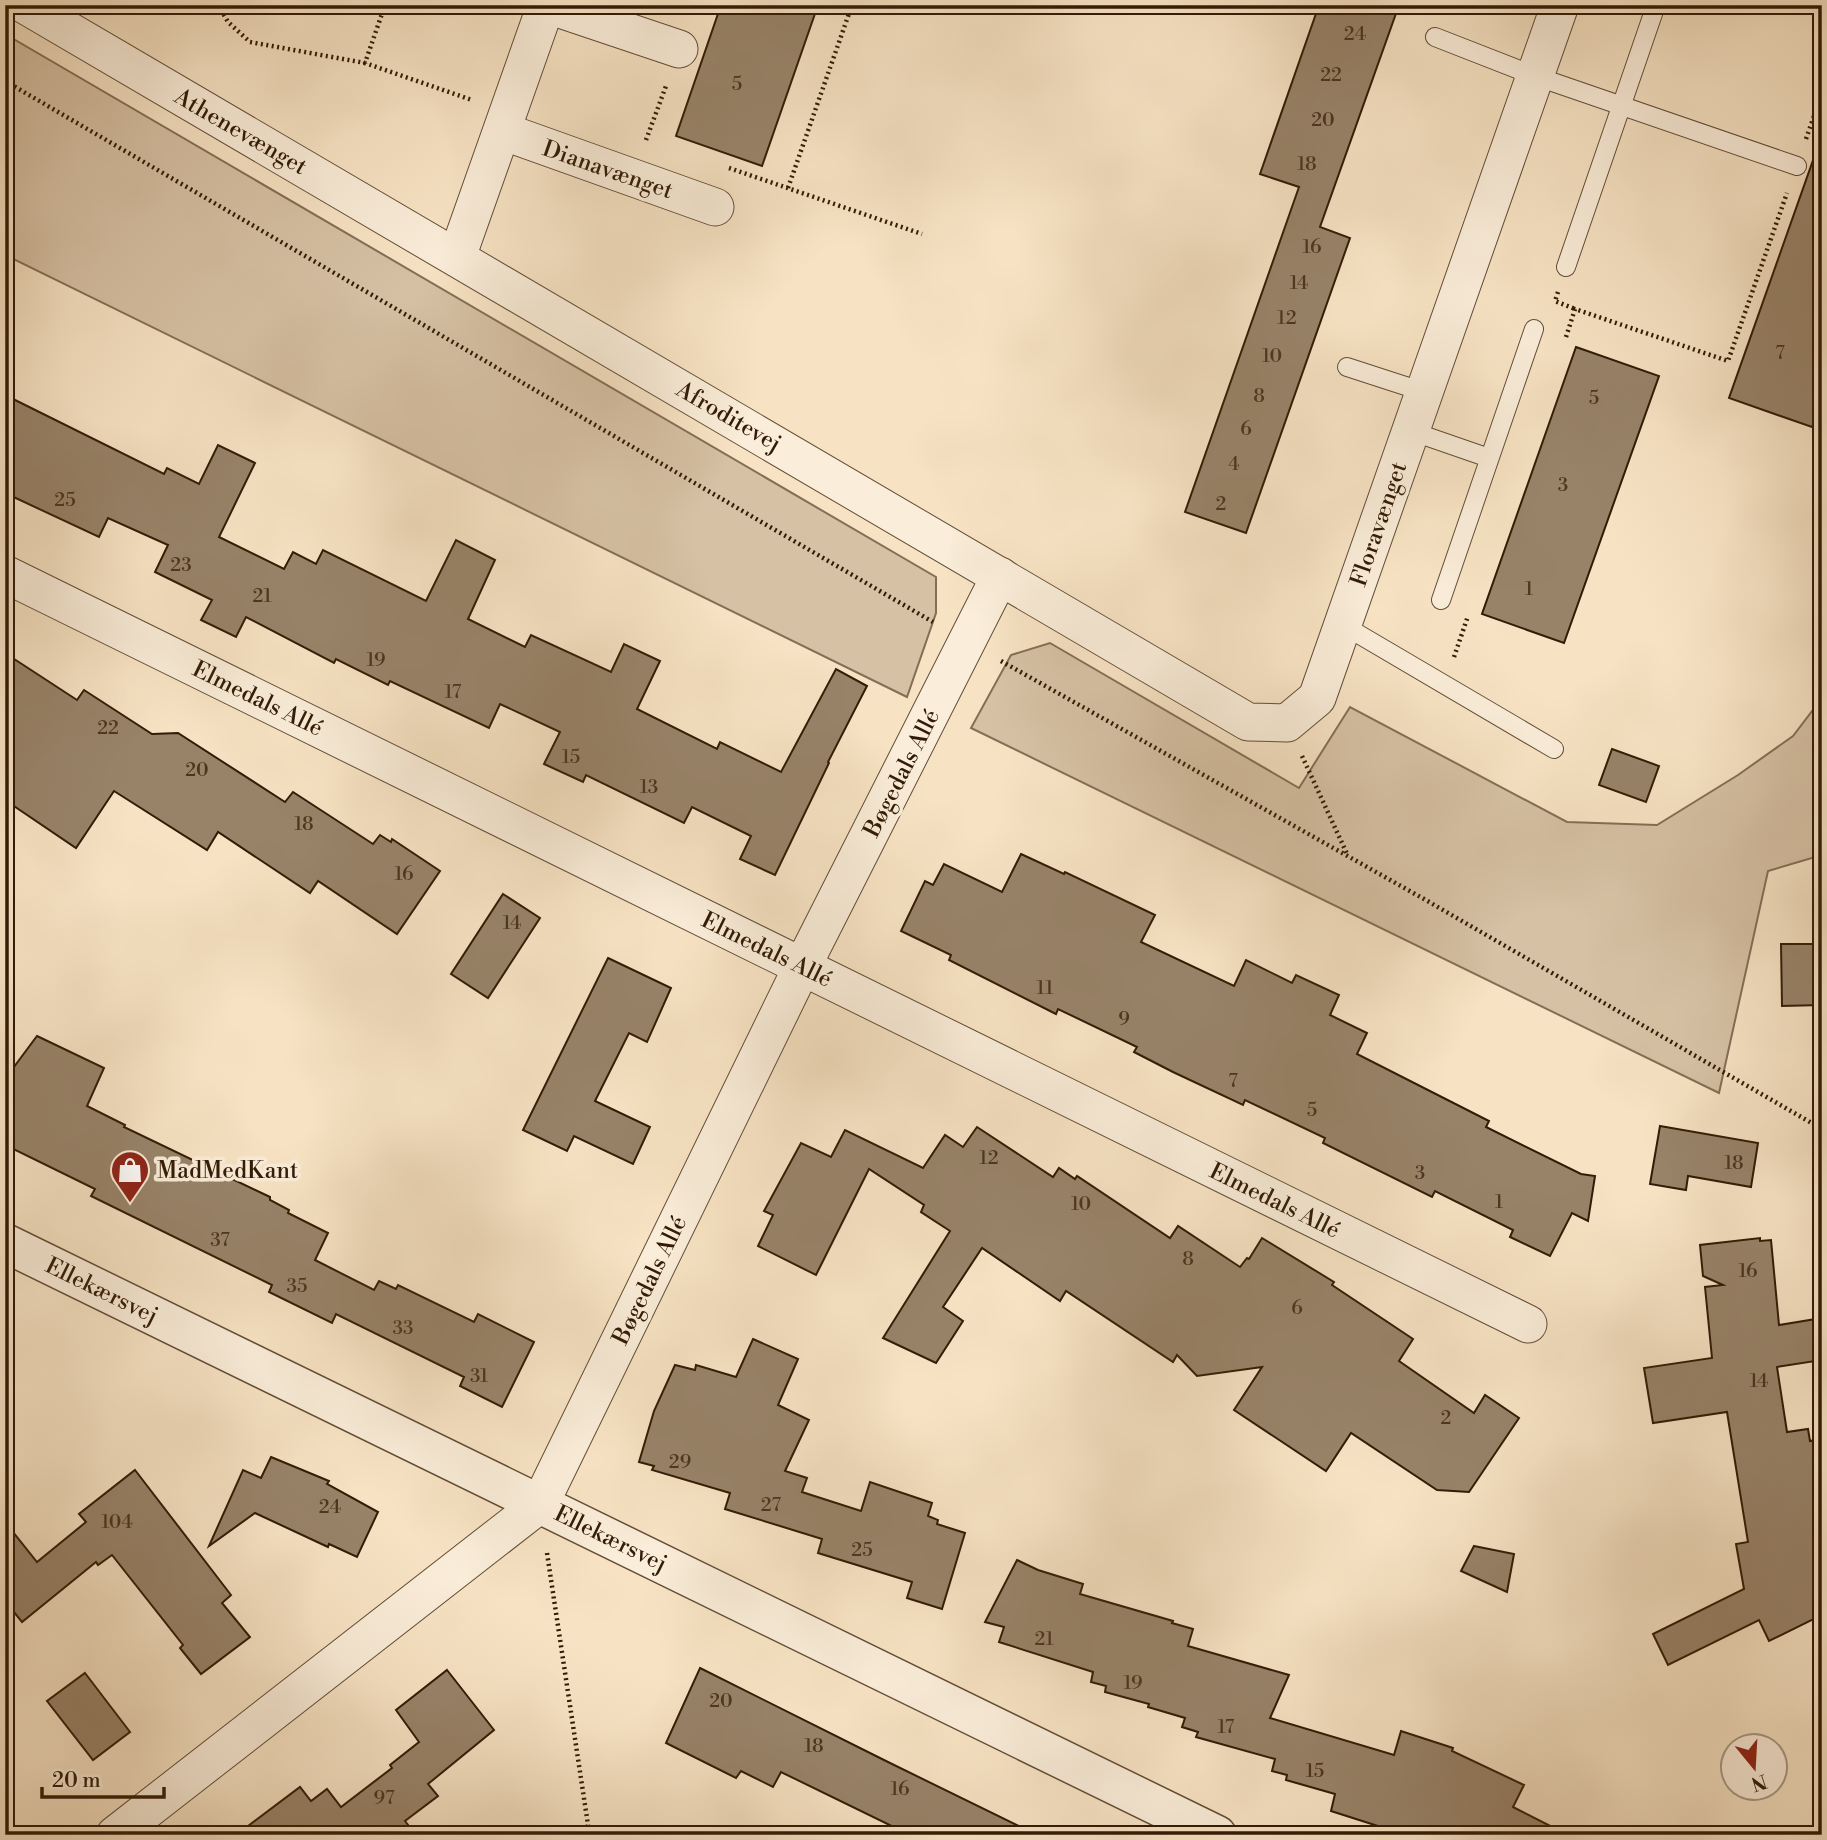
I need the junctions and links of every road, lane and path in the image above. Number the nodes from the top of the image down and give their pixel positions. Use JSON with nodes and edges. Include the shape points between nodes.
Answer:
{"nodes":[{"id":1,"x":25,"y":5,"type":"edge"},
{"id":2,"x":218,"y":5,"type":"edge"},
{"id":3,"x":385,"y":5,"type":"edge"},
{"id":4,"x":547,"y":5,"type":"edge"},
{"id":5,"x":852,"y":5,"type":"edge"},
{"id":6,"x":1560,"y":5,"type":"edge"},
{"id":7,"x":1656,"y":5,"type":"edge"},
{"id":8,"x":1435,"y":37,"type":"dead end"},
{"id":9,"x":679,"y":50,"type":"joint"},
{"id":10,"x":365,"y":63,"type":"junction"},
{"id":11,"x":1535,"y":76,"type":"junction"},
{"id":12,"x":5,"y":81,"type":"edge"},
{"id":13,"x":515,"y":93,"type":"junction"},
{"id":14,"x":1822,"y":93,"type":"edge"},
{"id":15,"x":1622,"y":105,"type":"junction"},
{"id":16,"x":502,"y":131,"type":"junction"},
{"id":17,"x":1797,"y":166,"type":"junction"},
{"id":18,"x":634,"y":178,"type":"junction"},
{"id":19,"x":788,"y":188,"type":"dead end"},
{"id":20,"x":715,"y":207,"type":"dead end"},
{"id":21,"x":457,"y":257,"type":"junction"},
{"id":22,"x":1566,"y":267,"type":"dead end"},
{"id":23,"x":1534,"y":328,"type":"dead end"},
{"id":24,"x":1563,"y":345,"type":"dead end"},
{"id":25,"x":1347,"y":367,"type":"dead end"},
{"id":26,"x":1424,"y":392,"type":"junction"},
{"id":27,"x":1411,"y":431,"type":"junction"},
{"id":28,"x":1489,"y":458,"type":"junction"},
{"id":29,"x":5,"y":574,"type":"edge"},
{"id":30,"x":1000,"y":576,"type":"junction"},
{"id":31,"x":1441,"y":600,"type":"dead end"},
{"id":32,"x":1470,"y":609,"type":"dead end"},
{"id":33,"x":1343,"y":625,"type":"junction"},
{"id":34,"x":967,"y":642,"type":"junction"},
{"id":35,"x":1444,"y":685,"type":"junction"},
{"id":36,"x":1287,"y":723,"type":"junction"},
{"id":37,"x":1554,"y":749,"type":"dead end"},
{"id":38,"x":1348,"y":856,"type":"junction"},
{"id":39,"x":802,"y":967,"type":"junction"},
{"id":40,"x":1822,"y":1129,"type":"edge"},
{"id":41,"x":5,"y":1244,"type":"edge"},
{"id":42,"x":1528,"y":1325,"type":"dead end"},
{"id":43,"x":540,"y":1504,"type":"junction"},
{"id":44,"x":115,"y":1835,"type":"edge"},
{"id":45,"x":584,"y":1835,"type":"edge"},
{"id":46,"x":1217,"y":1835,"type":"edge"}],
"edges":[{"from":1,"to":21,"type":"street","name":"Athenevænget"},
{"from":2,"to":10,"type":"path","via":[[250,42]]},
{"from":3,"to":10,"type":"path"},
{"from":4,"to":9,"type":"street"},
{"from":4,"to":13,"type":"street"},
{"from":5,"to":19,"type":"path"},
{"from":6,"to":11,"type":"street","name":"Floravænget"},
{"from":7,"to":15,"type":"lane"},
{"from":8,"to":11,"type":"lane"},
{"from":9,"to":18,"type":"path"},
{"from":10,"to":13,"type":"path","via":[[475,101]]},
{"from":11,"to":15,"type":"lane"},
{"from":11,"to":26,"type":"street","name":"Floravænget"},
{"from":12,"to":34,"type":"path"},
{"from":13,"to":16,"type":"street"},
{"from":14,"to":17,"type":"path"},
{"from":15,"to":17,"type":"lane"},
{"from":15,"to":22,"type":"lane"},
{"from":16,"to":18,"type":"street","name":"Dianavænget"},
{"from":16,"to":21,"type":"street"},
{"from":17,"to":24,"type":"path","via":[[1728,361],[1575,309]]},
{"from":18,"to":20,"type":"street","name":"Dianavænget"},
{"from":21,"to":30,"type":"street","name":"Afroditevej"},
{"from":23,"to":28,"type":"lane"},
{"from":25,"to":26,"type":"lane"},
{"from":26,"to":27,"type":"street","name":"Floravænget"},
{"from":27,"to":28,"type":"lane"},
{"from":27,"to":33,"type":"street","name":"Floravænget"},
{"from":28,"to":31,"type":"lane"},
{"from":29,"to":39,"type":"street","name":"Elmedals Allé"},
{"from":30,"to":34,"type":"street","name":"Bøgedals Allé"},
{"from":30,"to":36,"type":"street","via":[[1248,722]]},
{"from":32,"to":35,"type":"path"},
{"from":33,"to":35,"type":"lane"},
{"from":33,"to":36,"type":"street","name":"Floravænget","via":[[1317,698]]},
{"from":34,"to":38,"type":"path"},
{"from":34,"to":39,"type":"street","name":"Bøgedals Allé"},
{"from":35,"to":37,"type":"lane"},
{"from":36,"to":38,"type":"path"},
{"from":38,"to":40,"type":"path"},
{"from":39,"to":42,"type":"street","name":"Elmedals Allé"},
{"from":39,"to":43,"type":"street","name":"Bøgedals Allé"},
{"from":41,"to":43,"type":"street","name":"Ellekærsvej"},
{"from":43,"to":44,"type":"street","name":"Bøgedals Allé"},
{"from":43,"to":45,"type":"path","via":[[588,1825]]},
{"from":43,"to":46,"type":"street","name":"Ellekærsvej"}]}
